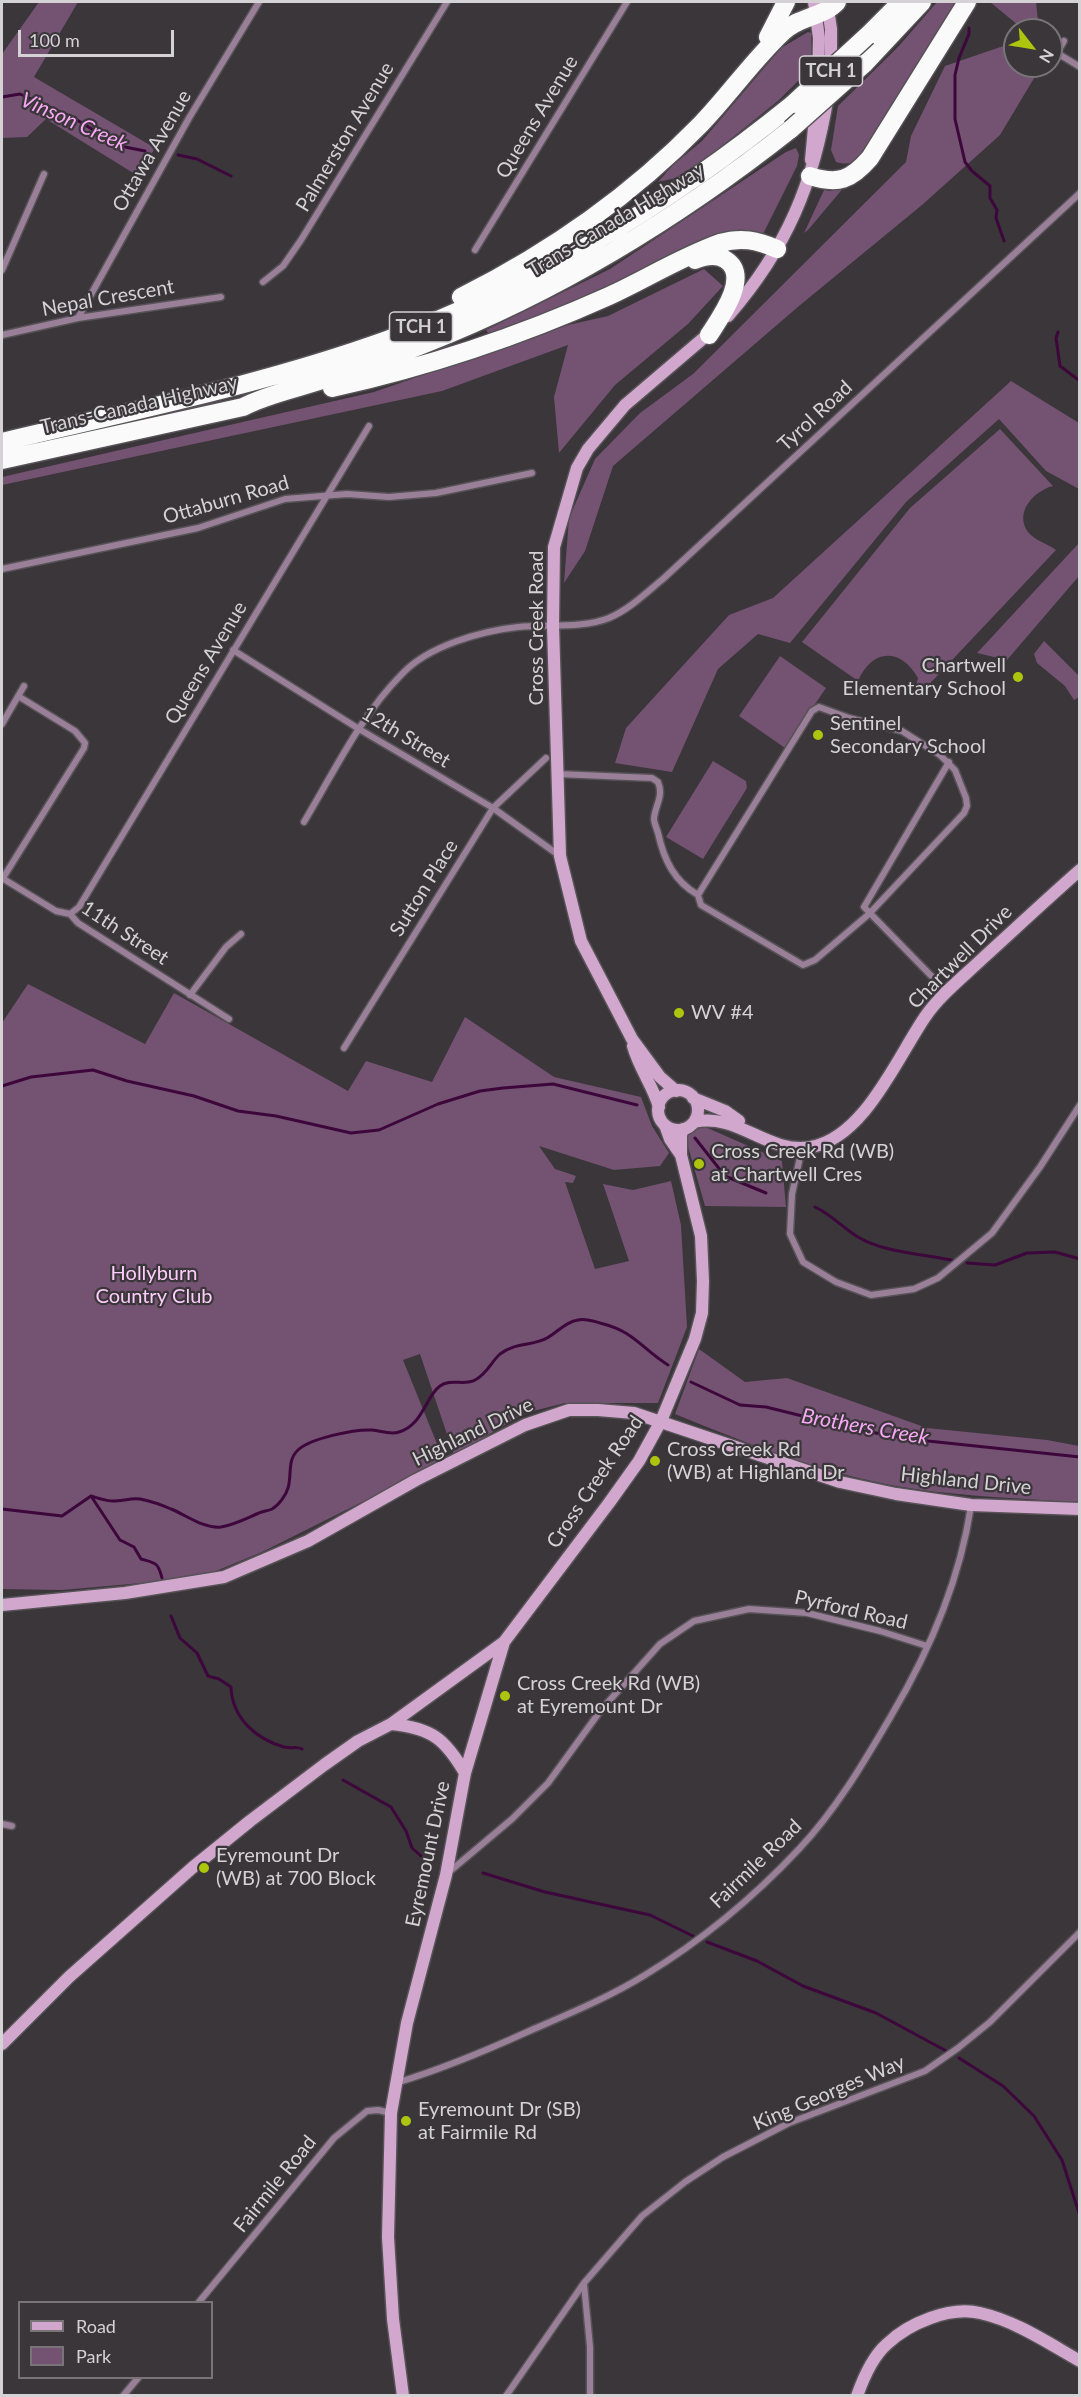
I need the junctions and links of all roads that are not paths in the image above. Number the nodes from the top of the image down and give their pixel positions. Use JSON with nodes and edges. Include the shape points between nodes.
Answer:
{"nodes":[{"id":1,"x":259,"y":2,"type":"edge"},
{"id":2,"x":447,"y":2,"type":"edge"},
{"id":3,"x":627,"y":2,"type":"edge"},
{"id":4,"x":786,"y":2,"type":"edge"},
{"id":5,"x":901,"y":2,"type":"edge"},
{"id":6,"x":922,"y":2,"type":"edge"},
{"id":7,"x":967,"y":2,"type":"edge"},
{"id":8,"x":825,"y":6,"type":"edge"},
{"id":9,"x":1064,"y":41,"type":"dead end"},
{"id":10,"x":1080,"y":66,"type":"edge"},
{"id":11,"x":750,"y":67,"type":"junction"},
{"id":12,"x":44,"y":174,"type":"dead end"},
{"id":13,"x":810,"y":176,"type":"junction"},
{"id":14,"x":1080,"y":193,"type":"edge"},
{"id":15,"x":777,"y":249,"type":"junction"},
{"id":16,"x":475,"y":250,"type":"dead end"},
{"id":17,"x":2,"y":270,"type":"edge"},
{"id":18,"x":645,"y":279,"type":"junction"},
{"id":19,"x":263,"y":282,"type":"dead end"},
{"id":20,"x":220,"y":297,"type":"dead end"},
{"id":21,"x":78,"y":318,"type":"junction"},
{"id":22,"x":2,"y":335,"type":"edge"},
{"id":23,"x":709,"y":335,"type":"junction"},
{"id":24,"x":194,"y":396,"type":"junction"},
{"id":25,"x":243,"y":407,"type":"junction"},
{"id":26,"x":369,"y":426,"type":"dead end"},
{"id":27,"x":2,"y":442,"type":"edge"},
{"id":28,"x":2,"y":460,"type":"edge"},
{"id":29,"x":532,"y":473,"type":"dead end"},
{"id":30,"x":326,"y":495,"type":"junction"},
{"id":31,"x":2,"y":569,"type":"edge"},
{"id":32,"x":553,"y":626,"type":"junction"},
{"id":33,"x":233,"y":650,"type":"junction"},
{"id":34,"x":24,"y":687,"type":"dead end"},
{"id":35,"x":18,"y":696,"type":"junction"},
{"id":36,"x":2,"y":724,"type":"edge"},
{"id":37,"x":359,"y":729,"type":"junction"},
{"id":38,"x":546,"y":758,"type":"dead end"},
{"id":39,"x":949,"y":762,"type":"junction"},
{"id":40,"x":558,"y":774,"type":"junction"},
{"id":41,"x":493,"y":808,"type":"junction"},
{"id":42,"x":304,"y":822,"type":"dead end"},
{"id":43,"x":560,"y":856,"type":"junction"},
{"id":44,"x":1080,"y":870,"type":"edge"},
{"id":45,"x":2,"y":878,"type":"edge"},
{"id":46,"x":698,"y":895,"type":"junction"},
{"id":47,"x":70,"y":914,"type":"junction"},
{"id":48,"x":869,"y":914,"type":"junction"},
{"id":49,"x":241,"y":934,"type":"dead end"},
{"id":50,"x":947,"y":992,"type":"junction"},
{"id":51,"x":190,"y":995,"type":"junction"},
{"id":52,"x":229,"y":1019,"type":"dead end"},
{"id":53,"x":632,"y":1040,"type":"junction"},
{"id":54,"x":344,"y":1048,"type":"dead end"},
{"id":55,"x":676,"y":1090,"type":"junction"},
{"id":56,"x":693,"y":1098,"type":"junction"},
{"id":57,"x":1080,"y":1105,"type":"edge"},
{"id":58,"x":659,"y":1107,"type":"junction"},
{"id":59,"x":665,"y":1125,"type":"junction"},
{"id":60,"x":689,"y":1126,"type":"junction"},
{"id":61,"x":754,"y":1134,"type":"junction"},
{"id":62,"x":802,"y":1148,"type":"junction"},
{"id":63,"x":681,"y":1155,"type":"junction"},
{"id":64,"x":661,"y":1421,"type":"junction"},
{"id":65,"x":971,"y":1505,"type":"junction"},
{"id":66,"x":1080,"y":1509,"type":"edge"},
{"id":67,"x":2,"y":1605,"type":"edge"},
{"id":68,"x":504,"y":1642,"type":"junction"},
{"id":69,"x":927,"y":1646,"type":"junction"},
{"id":70,"x":392,"y":1724,"type":"junction"},
{"id":71,"x":465,"y":1773,"type":"junction"},
{"id":72,"x":2,"y":1824,"type":"edge"},
{"id":73,"x":12,"y":1826,"type":"dead end"},
{"id":74,"x":446,"y":1875,"type":"junction"},
{"id":75,"x":1080,"y":1932,"type":"edge"},
{"id":76,"x":2,"y":2044,"type":"edge"},
{"id":77,"x":396,"y":2083,"type":"junction"},
{"id":78,"x":391,"y":2113,"type":"junction"},
{"id":79,"x":584,"y":2283,"type":"junction"},
{"id":80,"x":201,"y":2301,"type":"edge"},
{"id":81,"x":1080,"y":2361,"type":"edge"},
{"id":82,"x":137,"y":2379,"type":"edge"},
{"id":83,"x":123,"y":2396,"type":"edge"},
{"id":84,"x":403,"y":2396,"type":"edge"},
{"id":85,"x":506,"y":2396,"type":"edge"},
{"id":86,"x":590,"y":2396,"type":"edge"},
{"id":87,"x":857,"y":2396,"type":"edge"}],
"edges":[{"from":1,"to":21,"type":"street","name":"Ottawa Avenue","via":[[189,118]]},
{"from":2,"to":19,"type":"street","name":"Palmerston Avenue","via":[[301,240],[283,266]]},
{"from":3,"to":16,"type":"street","name":"Queens Avenue"},
{"from":4,"to":11,"type":"highway"},
{"from":5,"to":24,"type":"highway","name":"Trans-Canada Highway","number":"TCH 1","bridge":true,"via":[[793,104],[665,199],[599,240],[530,278],[386,340],[291,371]]},
{"from":6,"to":25,"type":"highway","name":"Trans-Canada Highway","number":"TCH 1","bridge":true,"via":[[864,64],[790,129],[675,214],[608,255],[537,294],[419,346],[262,397]]},
{"from":7,"to":13,"type":"highway","via":[[860,170],[837,181]]},
{"from":8,"to":11,"type":"highway","via":[[792,24]]},
{"from":8,"to":13,"type":"street","name":"Cross Creek Road","via":[[831,78],[821,139]]},
{"from":9,"to":10,"type":"street","via":[[1057,53]]},
{"from":11,"to":24,"type":"highway","via":[[702,123],[650,173],[591,220],[526,263],[456,300],[384,331]]},
{"from":12,"to":17,"type":"street"},
{"from":13,"to":15,"type":"street","name":"Cross Creek Road"},
{"from":14,"to":32,"type":"street","name":"Tyrol Road","via":[[630,606],[607,618]]},
{"from":15,"to":18,"type":"highway","via":[[754,240],[732,240]]},
{"from":15,"to":23,"type":"street","name":"Cross Creek Road","via":[[754,284]]},
{"from":18,"to":23,"type":"highway","via":[[709,256],[730,263],[735,285]]},
{"from":18,"to":25,"type":"highway","via":[[545,323],[447,357],[358,382]]},
{"from":20,"to":21,"type":"street","name":"Nepal Crescent"},
{"from":21,"to":22,"type":"street","name":"Nepal Crescent"},
{"from":23,"to":32,"type":"street","name":"Cross Creek Road","via":[[625,405],[577,468],[554,547]]},
{"from":24,"to":27,"type":"highway","name":"Trans-Canada Highway","number":"TCH 1"},
{"from":25,"to":28,"type":"highway","name":"Trans-Canada Highway","number":"TCH 1"},
{"from":26,"to":30,"type":"street","name":"Queens Avenue"},
{"from":29,"to":30,"type":"street","name":"Ottaburn Road","via":[[436,493],[389,497]]},
{"from":30,"to":31,"type":"street","name":"Ottaburn Road","via":[[285,499],[198,528]]},
{"from":30,"to":33,"type":"street","name":"Queens Avenue"},
{"from":32,"to":37,"type":"street","name":"Tyrol Road","via":[[518,627],[476,635],[437,650],[403,672]]},
{"from":32,"to":40,"type":"street","name":"Cross Creek Road"},
{"from":33,"to":37,"type":"street","name":"12th Street"},
{"from":33,"to":47,"type":"street","name":"Queens Avenue","via":[[79,907]]},
{"from":34,"to":35,"type":"street"},
{"from":35,"to":36,"type":"street"},
{"from":35,"to":45,"type":"street","via":[[75,730],[85,743]]},
{"from":37,"to":41,"type":"street","name":"12th Street"},
{"from":37,"to":42,"type":"street","name":"Tyrol Road"},
{"from":38,"to":41,"type":"street","name":"Sutton Place"},
{"from":39,"to":46,"type":"street","via":[[902,731],[819,707],[812,711]]},
{"from":39,"to":48,"type":"street","via":[[865,902]]},
{"from":39,"to":48,"type":"street","via":[[966,798],[964,813]]},
{"from":40,"to":43,"type":"street","name":"Cross Creek Road"},
{"from":40,"to":46,"type":"street","via":[[652,778],[658,782],[661,793],[654,819],[662,848],[678,880]]},
{"from":41,"to":43,"type":"street","name":"12th Street"},
{"from":41,"to":54,"type":"street","name":"Sutton Place"},
{"from":43,"to":53,"type":"street","name":"Cross Creek Road","via":[[581,941]]},
{"from":44,"to":50,"type":"street","name":"Chartwell Drive"},
{"from":45,"to":47,"type":"street","name":"11th Street","via":[[56,911]]},
{"from":46,"to":48,"type":"street","via":[[701,905],[802,965],[815,960]]},
{"from":47,"to":51,"type":"street","name":"11th Street"},
{"from":48,"to":50,"type":"street"},
{"from":49,"to":51,"type":"street","via":[[226,947]]},
{"from":50,"to":62,"type":"street","name":"Chartwell Drive","via":[[927,1014],[862,1116],[825,1143]]},
{"from":51,"to":52,"type":"street","name":"11th Street"},
{"from":53,"to":55,"type":"street","name":"Cross Creek Road","via":[[660,1077]]},
{"from":53,"to":58,"type":"street","name":"Cross Creek Road"},
{"from":55,"to":56,"type":"street"},
{"from":55,"to":58,"type":"street","via":[[665,1096]]},
{"from":56,"to":60,"type":"street","via":[[698,1110]]},
{"from":56,"to":61,"type":"street","via":[[725,1111]]},
{"from":57,"to":62,"type":"street","via":[[992,1233],[938,1278],[914,1289],[871,1295],[836,1282],[803,1262],[790,1234],[792,1194]]},
{"from":58,"to":59,"type":"street"},
{"from":59,"to":60,"type":"street"},
{"from":59,"to":63,"type":"street","name":"Cross Creek Road","via":[[669,1139]]},
{"from":60,"to":61,"type":"street","via":[[710,1119]]},
{"from":60,"to":63,"type":"street","name":"Cross Creek Road","via":[[681,1135]]},
{"from":61,"to":62,"type":"street","via":[[771,1143]]},
{"from":63,"to":64,"type":"street","name":"Cross Creek Road","via":[[701,1236],[702,1312]]},
{"from":64,"to":65,"type":"street","name":"Highland Drive","via":[[840,1482]]},
{"from":64,"to":67,"type":"street","name":"Highland Drive","via":[[634,1413],[569,1410],[525,1425],[308,1541],[224,1576],[125,1593]]},
{"from":64,"to":68,"type":"street","name":"Cross Creek Road","via":[[639,1461]]},
{"from":65,"to":66,"type":"street","name":"Highland Drive"},
{"from":65,"to":69,"type":"street","name":"Fairmile Road","via":[[968,1531],[948,1596]]},
{"from":68,"to":70,"type":"street","name":"Cross Creek Road"},
{"from":68,"to":71,"type":"street","name":"Cross Creek Road"},
{"from":69,"to":74,"type":"street","name":"Pyrford Road","via":[[807,1613],[749,1609],[694,1621],[660,1644],[601,1710],[548,1783]]},
{"from":69,"to":77,"type":"street","name":"Fairmile Road","via":[[905,1692],[840,1799],[799,1849],[735,1909],[644,1976],[480,2053]]},
{"from":70,"to":71,"type":"street","name":"Eyremount Drive","via":[[435,1735]]},
{"from":70,"to":76,"type":"street","via":[[324,1765],[192,1868],[69,1977]]},
{"from":71,"to":74,"type":"street","name":"Eyremount Drive"},
{"from":72,"to":73,"type":"street"},
{"from":74,"to":77,"type":"street","name":"Eyremount Drive","via":[[407,2023]]},
{"from":75,"to":79,"type":"street","name":"King Georges Way","via":[[990,2022],[958,2048],[925,2071],[789,2123],[723,2157],[642,2216]]},
{"from":77,"to":78,"type":"street","name":"Eyremount Drive"},
{"from":78,"to":80,"type":"street","name":"Fairmile Road","via":[[367,2111],[334,2138]]},
{"from":78,"to":84,"type":"street","name":"Eyremount Drive","via":[[388,2237]]},
{"from":79,"to":85,"type":"street","name":"King Georges Way"},
{"from":79,"to":86,"type":"street"},
{"from":81,"to":87,"type":"street","via":[[1011,2323],[977,2312],[956,2312],[931,2318],[886,2345]]},
{"from":82,"to":83,"type":"street"}]}
